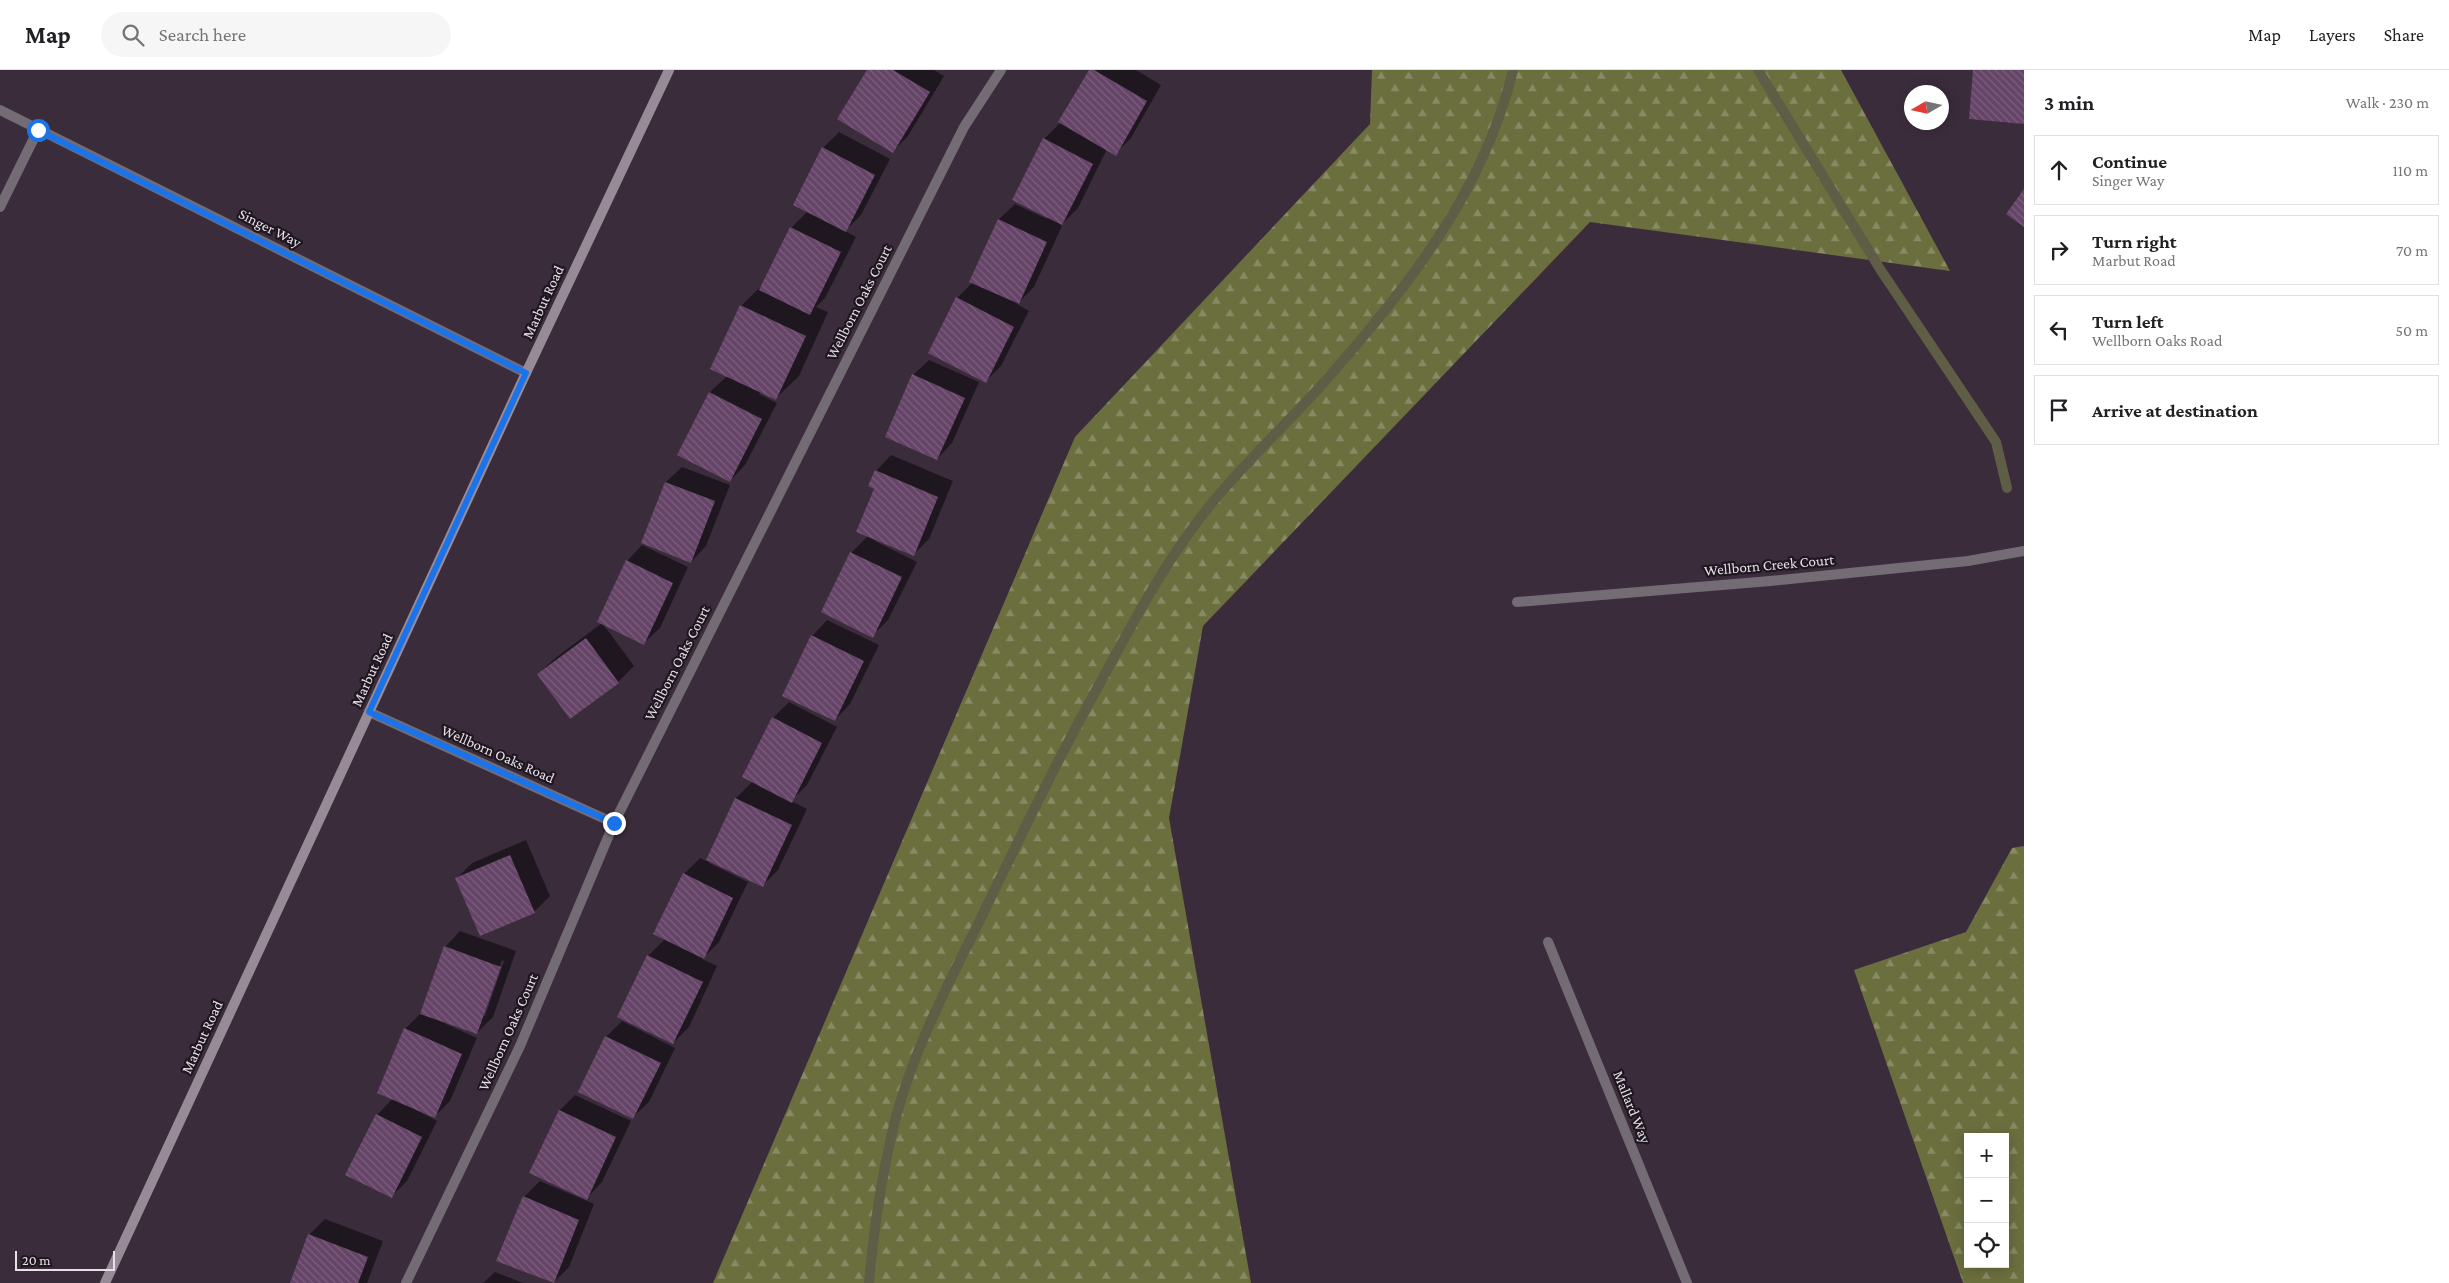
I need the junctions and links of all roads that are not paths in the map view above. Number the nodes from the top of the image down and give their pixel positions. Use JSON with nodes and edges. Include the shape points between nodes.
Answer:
{"nodes":[{"id":1,"x":669,"y":70,"type":"edge"},
{"id":2,"x":1001,"y":70,"type":"edge"},
{"id":3,"x":0,"y":110,"type":"edge"},
{"id":4,"x":38,"y":130,"type":"junction"},
{"id":5,"x":0,"y":207,"type":"edge"},
{"id":6,"x":526,"y":373,"type":"junction"},
{"id":7,"x":2024,"y":550,"type":"edge"},
{"id":8,"x":1517,"y":602,"type":"dead end"},
{"id":9,"x":369,"y":712,"type":"junction"},
{"id":10,"x":614,"y":823,"type":"junction"},
{"id":11,"x":1548,"y":942,"type":"dead end"},
{"id":12,"x":105,"y":1283,"type":"edge"},
{"id":13,"x":406,"y":1283,"type":"edge"},
{"id":14,"x":1687,"y":1283,"type":"edge"}],
"edges":[{"from":1,"to":6,"type":"street","name":"Marbut Road"},
{"from":2,"to":10,"type":"street","name":"Wellborn Oaks Court","via":[[964,127]]},
{"from":3,"to":4,"type":"street","name":"Singer Way"},
{"from":4,"to":5,"type":"street"},
{"from":4,"to":6,"type":"street","name":"Singer Way"},
{"from":6,"to":9,"type":"street","name":"Marbut Road"},
{"from":7,"to":8,"type":"street","name":"Wellborn Creek Court","via":[[1968,561]]},
{"from":9,"to":10,"type":"street","name":"Wellborn Oaks Road"},
{"from":9,"to":12,"type":"street","name":"Marbut Road"},
{"from":10,"to":13,"type":"street","name":"Wellborn Oaks Court","via":[[520,1046]]},
{"from":11,"to":14,"type":"street","name":"Mallard Way"}]}
